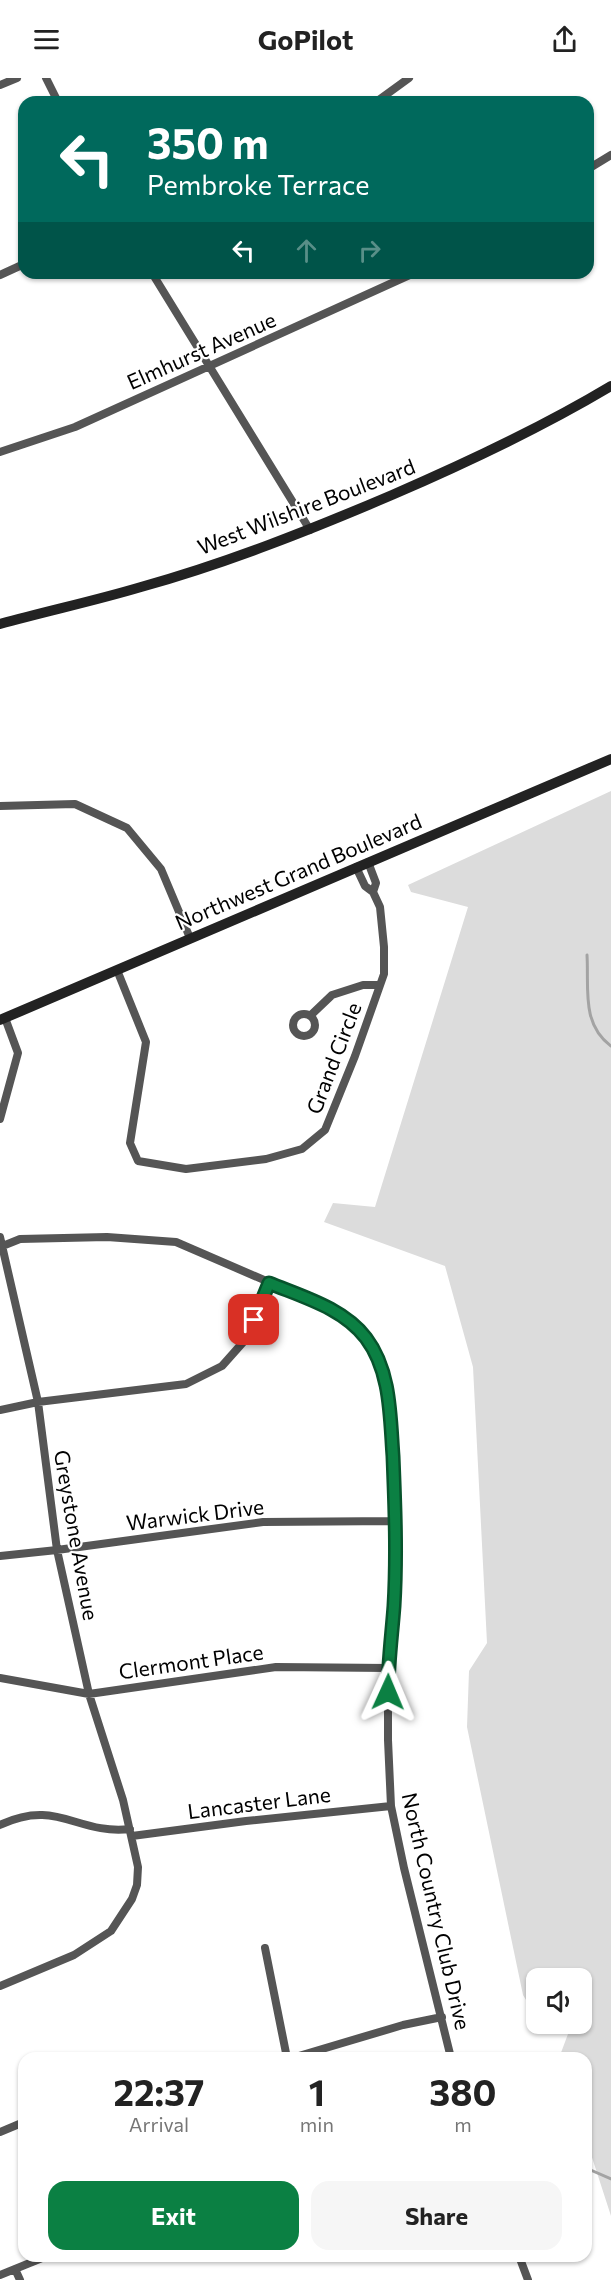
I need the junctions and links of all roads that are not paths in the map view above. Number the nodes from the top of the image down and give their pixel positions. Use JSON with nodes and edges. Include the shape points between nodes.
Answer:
{"nodes":[{"id":1,"x":17,"y":78,"type":"edge"},
{"id":2,"x":46,"y":78,"type":"edge"},
{"id":3,"x":409,"y":78,"type":"edge"},
{"id":4,"x":0,"y":85,"type":"edge"},
{"id":5,"x":55,"y":96,"type":"edge"},
{"id":6,"x":384,"y":96,"type":"edge"},
{"id":7,"x":611,"y":155,"type":"edge"},
{"id":8,"x":594,"y":165,"type":"edge"},
{"id":9,"x":18,"y":267,"type":"edge"},
{"id":10,"x":0,"y":275,"type":"edge"},
{"id":11,"x":156,"y":279,"type":"edge"},
{"id":12,"x":401,"y":279,"type":"edge"},
{"id":13,"x":210,"y":366,"type":"junction"},
{"id":14,"x":611,"y":386,"type":"edge"},
{"id":15,"x":0,"y":452,"type":"edge"},
{"id":16,"x":310,"y":530,"type":"junction"},
{"id":17,"x":0,"y":624,"type":"edge"},
{"id":18,"x":611,"y":759,"type":"edge"},
{"id":19,"x":0,"y":807,"type":"edge"},
{"id":20,"x":368,"y":862,"type":"junction"},
{"id":21,"x":356,"y":867,"type":"junction"},
{"id":22,"x":374,"y":892,"type":"junction"},
{"id":23,"x":190,"y":938,"type":"junction"},
{"id":24,"x":117,"y":970,"type":"junction"},
{"id":25,"x":380,"y":985,"type":"junction"},
{"id":26,"x":310,"y":1016,"type":"dead end"},
{"id":27,"x":2,"y":1019,"type":"edge"},
{"id":28,"x":0,"y":1119,"type":"edge"},
{"id":29,"x":0,"y":1236,"type":"edge"},
{"id":30,"x":2,"y":1247,"type":"edge"},
{"id":31,"x":269,"y":1283,"type":"junction"},
{"id":32,"x":38,"y":1402,"type":"junction"},
{"id":33,"x":0,"y":1410,"type":"edge"},
{"id":34,"x":396,"y":1521,"type":"junction"},
{"id":35,"x":57,"y":1550,"type":"junction"},
{"id":36,"x":0,"y":1556,"type":"edge"},
{"id":37,"x":388,"y":1668,"type":"junction"},
{"id":38,"x":0,"y":1678,"type":"edge"},
{"id":39,"x":89,"y":1694,"type":"junction"},
{"id":40,"x":391,"y":1806,"type":"junction"},
{"id":41,"x":0,"y":1824,"type":"edge"},
{"id":42,"x":131,"y":1832,"type":"junction"},
{"id":43,"x":265,"y":1948,"type":"dead end"},
{"id":44,"x":0,"y":1986,"type":"edge"},
{"id":45,"x":442,"y":2017,"type":"junction"},
{"id":46,"x":286,"y":2052,"type":"edge"},
{"id":47,"x":310,"y":2052,"type":"edge"},
{"id":48,"x":450,"y":2052,"type":"edge"},
{"id":49,"x":18,"y":2124,"type":"edge"},
{"id":50,"x":0,"y":2132,"type":"edge"},
{"id":51,"x":31,"y":2262,"type":"edge"},
{"id":52,"x":521,"y":2262,"type":"edge"},
{"id":53,"x":15,"y":2268,"type":"junction"},
{"id":54,"x":0,"y":2275,"type":"edge"},
{"id":55,"x":20,"y":2280,"type":"edge"},
{"id":56,"x":528,"y":2280,"type":"edge"}],
"edges":[{"from":1,"to":4,"type":"street"},
{"from":2,"to":5,"type":"street"},
{"from":3,"to":6,"type":"street"},
{"from":7,"to":8,"type":"street"},
{"from":9,"to":10,"type":"street"},
{"from":11,"to":13,"type":"street"},
{"from":12,"to":13,"type":"street","name":"Elmhurst Avenue"},
{"from":13,"to":15,"type":"street","name":"Elmhurst Avenue","via":[[75,427]]},
{"from":13,"to":16,"type":"street"},
{"from":14,"to":16,"type":"street","name":"West Wilshire Boulevard","via":[[444,472]]},
{"from":16,"to":17,"type":"street","name":"West Wilshire Boulevard","via":[[140,587]]},
{"from":18,"to":20,"type":"street","name":"Northwest Grand Boulevard"},
{"from":19,"to":23,"type":"street","via":[[75,804],[127,828],[161,869]]},
{"from":20,"to":21,"type":"street","name":"Northwest Grand Boulevard"},
{"from":20,"to":22,"type":"street","name":"Grand Circle","via":[[376,883]]},
{"from":21,"to":22,"type":"street","name":"Grand Circle","via":[[365,886]]},
{"from":21,"to":23,"type":"street","name":"Northwest Grand Boulevard"},
{"from":22,"to":25,"type":"street","name":"Grand Circle","via":[[380,907],[384,947]]},
{"from":23,"to":24,"type":"street","name":"Northwest Grand Boulevard"},
{"from":24,"to":25,"type":"street","name":"Grand Circle","via":[[146,1042],[130,1143],[133,1154],[138,1161],[186,1169],[266,1160],[302,1149],[318,1138],[340,1095]]},
{"from":24,"to":27,"type":"street","name":"Northwest Grand Boulevard"},
{"from":25,"to":26,"type":"street","via":[[363,985],[332,994]]},
{"from":27,"to":28,"type":"street","via":[[18,1053]]},
{"from":29,"to":30,"type":"street","name":"Greystone Avenue"},
{"from":30,"to":31,"type":"street","name":"North Country Club Drive","via":[[20,1239],[96,1237],[176,1242]]},
{"from":30,"to":32,"type":"street","name":"Greystone Avenue"},
{"from":31,"to":32,"type":"street","via":[[246,1339],[222,1366],[186,1384]]},
{"from":31,"to":34,"type":"street","name":"North Country Club Drive","via":[[338,1312],[366,1337],[382,1364],[390,1409]]},
{"from":32,"to":33,"type":"street"},
{"from":32,"to":35,"type":"street","name":"Greystone Avenue"},
{"from":34,"to":35,"type":"street","name":"Warwick Drive","via":[[263,1522]]},
{"from":34,"to":37,"type":"street","name":"North Country Club Drive"},
{"from":35,"to":36,"type":"street","name":"Warwick Drive"},
{"from":35,"to":39,"type":"street","name":"Greystone Avenue"},
{"from":37,"to":39,"type":"street","name":"Clermont Place","via":[[276,1667]]},
{"from":37,"to":40,"type":"street","name":"North Country Club Drive"},
{"from":38,"to":39,"type":"street","name":"Clermont Place"},
{"from":39,"to":42,"type":"street","name":"Greystone Avenue"},
{"from":40,"to":42,"type":"street","name":"Lancaster Lane"},
{"from":40,"to":45,"type":"street","name":"North Country Club Drive"},
{"from":41,"to":42,"type":"street","name":"Lancaster Lane","via":[[25,1815],[43,1814],[96,1828]]},
{"from":42,"to":44,"type":"street","name":"Greystone Avenue","via":[[138,1867],[137,1885],[111,1931],[74,1954]]},
{"from":43,"to":46,"type":"street"},
{"from":45,"to":47,"type":"street"},
{"from":45,"to":48,"type":"street","name":"North Country Club Drive"},
{"from":49,"to":50,"type":"street"},
{"from":51,"to":53,"type":"street"},
{"from":52,"to":56,"type":"street"},
{"from":53,"to":54,"type":"street"},
{"from":53,"to":55,"type":"street"}]}
